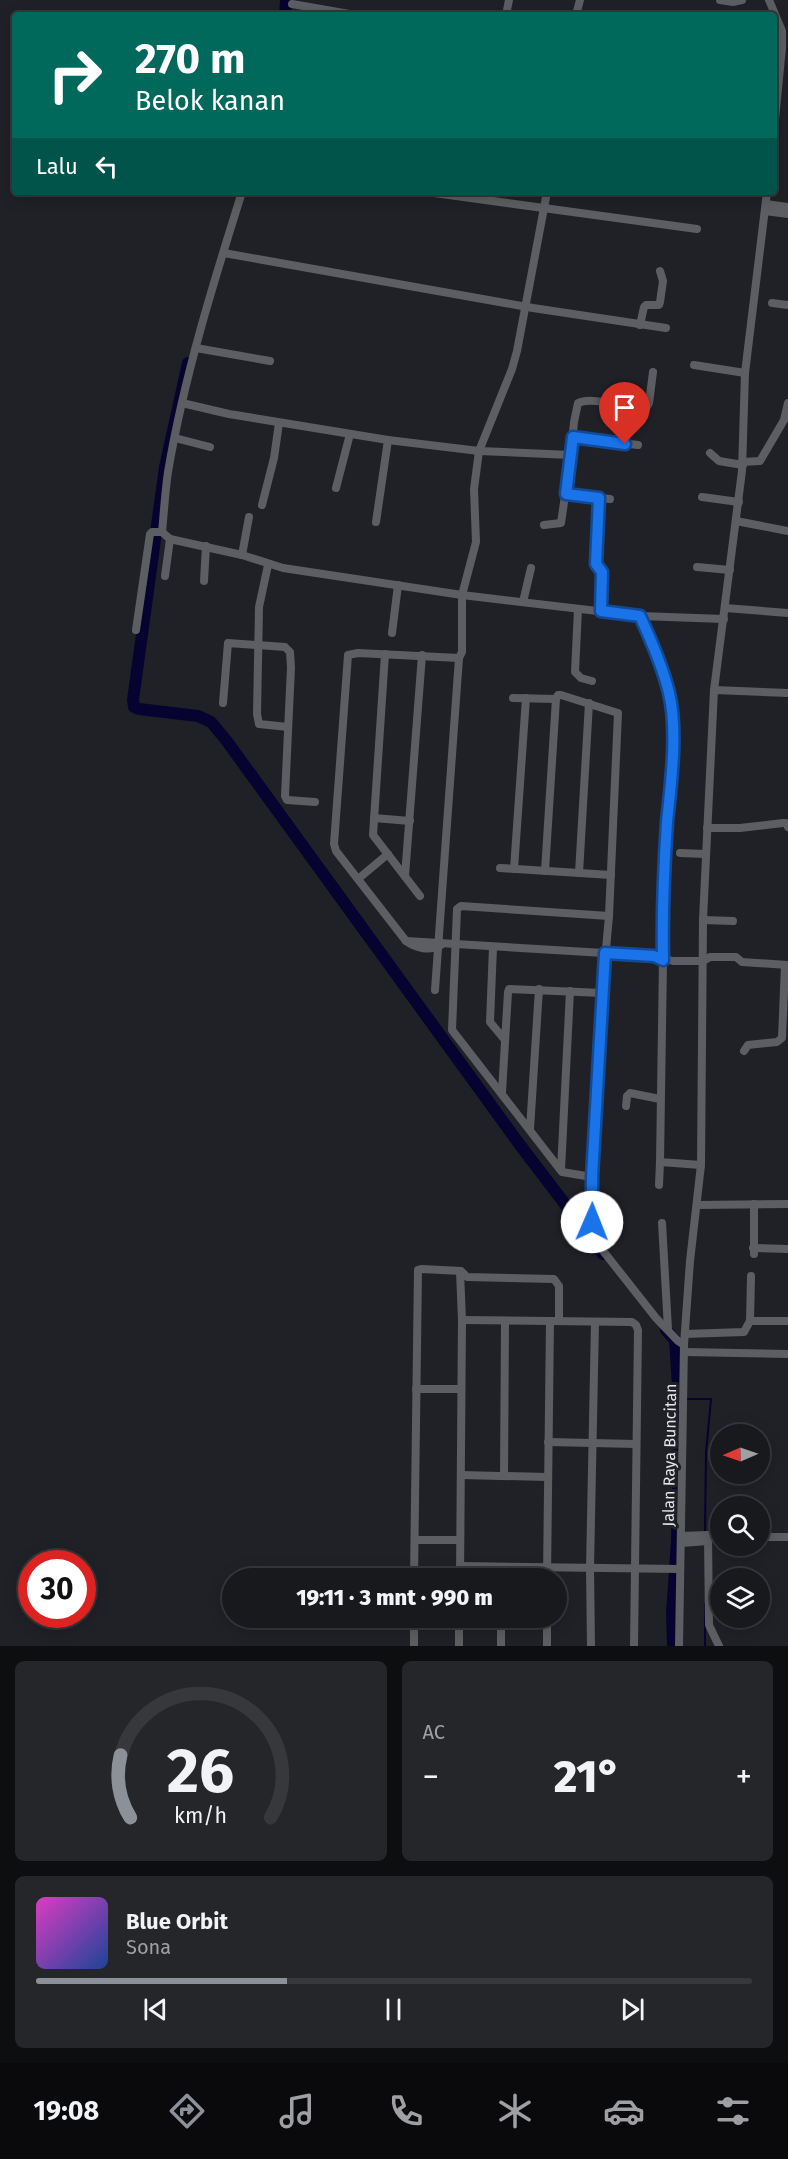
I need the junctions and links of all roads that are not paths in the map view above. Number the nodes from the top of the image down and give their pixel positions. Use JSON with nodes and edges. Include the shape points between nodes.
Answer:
{"nodes":[{"id":1,"x":720,"y":0,"type":"edge"},
{"id":2,"x":738,"y":1,"type":"edge"},
{"id":3,"x":293,"y":2,"type":"edge"},
{"id":4,"x":326,"y":12,"type":"edge"},
{"id":5,"x":777,"y":19,"type":"edge"},
{"id":6,"x":777,"y":98,"type":"edge"},
{"id":7,"x":241,"y":195,"type":"edge"},
{"id":8,"x":453,"y":195,"type":"edge"},
{"id":9,"x":547,"y":195,"type":"edge"},
{"id":10,"x":767,"y":195,"type":"edge"},
{"id":11,"x":766,"y":208,"type":"junction"},
{"id":12,"x":548,"y":209,"type":"junction"},
{"id":13,"x":786,"y":210,"type":"edge"},
{"id":14,"x":697,"y":228,"type":"dead end"},
{"id":15,"x":224,"y":253,"type":"junction"},
{"id":16,"x":660,"y":271,"type":"dead end"},
{"id":17,"x":772,"y":303,"type":"dead end"},
{"id":18,"x":788,"y":305,"type":"edge"},
{"id":19,"x":529,"y":307,"type":"junction"},
{"id":20,"x":640,"y":325,"type":"junction"},
{"id":21,"x":666,"y":328,"type":"dead end"},
{"id":22,"x":196,"y":348,"type":"junction"},
{"id":23,"x":270,"y":361,"type":"dead end"},
{"id":24,"x":694,"y":365,"type":"dead end"},
{"id":25,"x":653,"y":372,"type":"dead end"},
{"id":26,"x":745,"y":373,"type":"junction"},
{"id":27,"x":182,"y":403,"type":"junction"},
{"id":28,"x":788,"y":403,"type":"edge"},
{"id":29,"x":279,"y":423,"type":"junction"},
{"id":30,"x":350,"y":434,"type":"junction"},
{"id":31,"x":573,"y":437,"type":"junction"},
{"id":32,"x":175,"y":438,"type":"junction"},
{"id":33,"x":388,"y":440,"type":"junction"},
{"id":34,"x":638,"y":445,"type":"dead end"},
{"id":35,"x":210,"y":447,"type":"dead end"},
{"id":36,"x":483,"y":451,"type":"junction"},
{"id":37,"x":710,"y":453,"type":"dead end"},
{"id":38,"x":571,"y":455,"type":"junction"},
{"id":39,"x":742,"y":463,"type":"junction"},
{"id":40,"x":336,"y":488,"type":"dead end"},
{"id":41,"x":566,"y":494,"type":"junction"},
{"id":42,"x":702,"y":496,"type":"dead end"},
{"id":43,"x":599,"y":498,"type":"junction"},
{"id":44,"x":610,"y":500,"type":"dead end"},
{"id":45,"x":739,"y":502,"type":"junction"},
{"id":46,"x":262,"y":505,"type":"dead end"},
{"id":47,"x":249,"y":517,"type":"dead end"},
{"id":48,"x":736,"y":521,"type":"junction"},
{"id":49,"x":376,"y":522,"type":"dead end"},
{"id":50,"x":544,"y":525,"type":"dead end"},
{"id":51,"x":788,"y":531,"type":"edge"},
{"id":52,"x":158,"y":532,"type":"junction"},
{"id":53,"x":170,"y":538,"type":"junction"},
{"id":54,"x":206,"y":546,"type":"junction"},
{"id":55,"x":242,"y":555,"type":"junction"},
{"id":56,"x":268,"y":565,"type":"junction"},
{"id":57,"x":697,"y":567,"type":"dead end"},
{"id":58,"x":531,"y":568,"type":"dead end"},
{"id":59,"x":730,"y":570,"type":"junction"},
{"id":60,"x":165,"y":576,"type":"dead end"},
{"id":61,"x":204,"y":581,"type":"dead end"},
{"id":62,"x":398,"y":585,"type":"junction"},
{"id":63,"x":466,"y":595,"type":"junction"},
{"id":64,"x":523,"y":602,"type":"junction"},
{"id":65,"x":725,"y":608,"type":"junction"},
{"id":66,"x":578,"y":609,"type":"junction"},
{"id":67,"x":601,"y":611,"type":"junction"},
{"id":68,"x":788,"y":613,"type":"edge"},
{"id":69,"x":643,"y":616,"type":"junction"},
{"id":70,"x":724,"y":619,"type":"junction"},
{"id":71,"x":136,"y":630,"type":"dead end"},
{"id":72,"x":392,"y":633,"type":"dead end"},
{"id":73,"x":260,"y":646,"type":"junction"},
{"id":74,"x":385,"y":654,"type":"junction"},
{"id":75,"x":422,"y":655,"type":"junction"},
{"id":76,"x":459,"y":658,"type":"junction"},
{"id":77,"x":592,"y":681,"type":"dead end"},
{"id":78,"x":714,"y":690,"type":"junction"},
{"id":79,"x":788,"y":693,"type":"edge"},
{"id":80,"x":513,"y":698,"type":"dead end"},
{"id":81,"x":526,"y":698,"type":"junction"},
{"id":82,"x":556,"y":699,"type":"junction"},
{"id":83,"x":223,"y":703,"type":"dead end"},
{"id":84,"x":589,"y":703,"type":"junction"},
{"id":85,"x":288,"y":727,"type":"junction"},
{"id":86,"x":315,"y":802,"type":"dead end"},
{"id":87,"x":374,"y":818,"type":"junction"},
{"id":88,"x":410,"y":821,"type":"junction"},
{"id":89,"x":788,"y":827,"type":"edge"},
{"id":90,"x":707,"y":828,"type":"junction"},
{"id":91,"x":680,"y":853,"type":"dead end"},
{"id":92,"x":388,"y":854,"type":"junction"},
{"id":93,"x":705,"y":854,"type":"junction"},
{"id":94,"x":500,"y":868,"type":"dead end"},
{"id":95,"x":514,"y":869,"type":"junction"},
{"id":96,"x":545,"y":871,"type":"junction"},
{"id":97,"x":579,"y":873,"type":"junction"},
{"id":98,"x":611,"y":875,"type":"junction"},
{"id":99,"x":405,"y":876,"type":"junction"},
{"id":100,"x":358,"y":879,"type":"junction"},
{"id":101,"x":420,"y":896,"type":"dead end"},
{"id":102,"x":609,"y":915,"type":"junction"},
{"id":103,"x":708,"y":920,"type":"junction"},
{"id":104,"x":733,"y":921,"type":"dead end"},
{"id":105,"x":444,"y":945,"type":"junction"},
{"id":106,"x":493,"y":947,"type":"junction"},
{"id":107,"x":605,"y":953,"type":"junction"},
{"id":108,"x":663,"y":960,"type":"junction"},
{"id":109,"x":704,"y":961,"type":"junction"},
{"id":110,"x":787,"y":965,"type":"edge"},
{"id":111,"x":539,"y":989,"type":"junction"},
{"id":112,"x":435,"y":990,"type":"dead end"},
{"id":113,"x":570,"y":991,"type":"junction"},
{"id":114,"x":602,"y":993,"type":"junction"},
{"id":115,"x":505,"y":1040,"type":"junction"},
{"id":116,"x":744,"y":1050,"type":"dead end"},
{"id":117,"x":502,"y":1092,"type":"junction"},
{"id":118,"x":660,"y":1099,"type":"junction"},
{"id":119,"x":626,"y":1106,"type":"dead end"},
{"id":120,"x":530,"y":1129,"type":"junction"},
{"id":121,"x":660,"y":1162,"type":"junction"},
{"id":122,"x":701,"y":1165,"type":"junction"},
{"id":123,"x":561,"y":1170,"type":"junction"},
{"id":124,"x":592,"y":1177,"type":"junction"},
{"id":125,"x":659,"y":1185,"type":"dead end"},
{"id":126,"x":754,"y":1204,"type":"junction"},
{"id":127,"x":788,"y":1204,"type":"edge"},
{"id":128,"x":700,"y":1205,"type":"junction"},
{"id":129,"x":662,"y":1222,"type":"dead end"},
{"id":130,"x":788,"y":1249,"type":"edge"},
{"id":131,"x":460,"y":1271,"type":"junction"},
{"id":132,"x":751,"y":1275,"type":"dead end"},
{"id":133,"x":462,"y":1320,"type":"junction"},
{"id":134,"x":505,"y":1321,"type":"junction"},
{"id":135,"x":550,"y":1321,"type":"junction"},
{"id":136,"x":559,"y":1321,"type":"junction"},
{"id":137,"x":750,"y":1321,"type":"junction"},
{"id":138,"x":788,"y":1321,"type":"edge"},
{"id":139,"x":595,"y":1322,"type":"junction"},
{"id":140,"x":668,"y":1329,"type":"junction"},
{"id":141,"x":688,"y":1334,"type":"junction"},
{"id":142,"x":687,"y":1351,"type":"junction"},
{"id":143,"x":788,"y":1354,"type":"edge"},
{"id":144,"x":416,"y":1389,"type":"junction"},
{"id":145,"x":461,"y":1389,"type":"junction"},
{"id":146,"x":548,"y":1442,"type":"junction"},
{"id":147,"x":592,"y":1443,"type":"junction"},
{"id":148,"x":636,"y":1444,"type":"junction"},
{"id":149,"x":461,"y":1475,"type":"junction"},
{"id":150,"x":504,"y":1476,"type":"junction"},
{"id":151,"x":548,"y":1477,"type":"junction"},
{"id":152,"x":770,"y":1537,"type":"edge"},
{"id":153,"x":788,"y":1537,"type":"edge"},
{"id":154,"x":708,"y":1538,"type":"edge"},
{"id":155,"x":681,"y":1539,"type":"junction"},
{"id":156,"x":415,"y":1540,"type":"junction"},
{"id":157,"x":460,"y":1540,"type":"junction"},
{"id":158,"x":460,"y":1566,"type":"joint"},
{"id":159,"x":501,"y":1566,"type":"joint"},
{"id":160,"x":547,"y":1566,"type":"junction"},
{"id":161,"x":414,"y":1568,"type":"edge"},
{"id":162,"x":590,"y":1568,"type":"junction"},
{"id":163,"x":636,"y":1568,"type":"junction"},
{"id":164,"x":674,"y":1569,"type":"junction"},
{"id":165,"x":414,"y":1628,"type":"edge"},
{"id":166,"x":459,"y":1628,"type":"edge"},
{"id":167,"x":501,"y":1628,"type":"edge"},
{"id":168,"x":547,"y":1628,"type":"edge"},
{"id":169,"x":414,"y":1646,"type":"edge"},
{"id":170,"x":459,"y":1646,"type":"edge"},
{"id":171,"x":501,"y":1646,"type":"edge"},
{"id":172,"x":547,"y":1646,"type":"edge"},
{"id":173,"x":591,"y":1646,"type":"edge"},
{"id":174,"x":634,"y":1646,"type":"edge"},
{"id":175,"x":678,"y":1646,"type":"edge"},
{"id":176,"x":719,"y":1646,"type":"edge"}],
"edges":[{"from":1,"to":2,"type":"street"},
{"from":3,"to":4,"type":"street"},
{"from":5,"to":6,"type":"street","via":[[782,46]]},
{"from":7,"to":15,"type":"street"},
{"from":8,"to":12,"type":"street"},
{"from":9,"to":12,"type":"street"},
{"from":10,"to":11,"type":"street","name":"Jalan Raya Buncitan"},
{"from":11,"to":13,"type":"street"},
{"from":11,"to":26,"type":"street","name":"Jalan Raya Buncitan"},
{"from":12,"to":14,"type":"street"},
{"from":12,"to":19,"type":"street"},
{"from":15,"to":19,"type":"street"},
{"from":15,"to":22,"type":"street"},
{"from":16,"to":20,"type":"street","via":[[663,281],[659,305],[644,307]]},
{"from":17,"to":18,"type":"street"},
{"from":19,"to":20,"type":"street"},
{"from":19,"to":36,"type":"street"},
{"from":20,"to":21,"type":"street"},
{"from":22,"to":23,"type":"street"},
{"from":22,"to":27,"type":"street"},
{"from":24,"to":26,"type":"street"},
{"from":25,"to":31,"type":"street","via":[[648,408],[578,402]]},
{"from":26,"to":39,"type":"street","name":"Jalan Raya Buncitan"},
{"from":27,"to":29,"type":"street"},
{"from":27,"to":32,"type":"street"},
{"from":28,"to":39,"type":"street","via":[[784,420],[760,461]]},
{"from":29,"to":30,"type":"street"},
{"from":29,"to":46,"type":"street"},
{"from":30,"to":33,"type":"street"},
{"from":30,"to":40,"type":"street"},
{"from":31,"to":34,"type":"street"},
{"from":31,"to":38,"type":"street"},
{"from":32,"to":35,"type":"street"},
{"from":32,"to":52,"type":"street"},
{"from":33,"to":36,"type":"street"},
{"from":33,"to":49,"type":"street"},
{"from":36,"to":38,"type":"street"},
{"from":36,"to":63,"type":"street","via":[[474,489],[476,542]]},
{"from":37,"to":39,"type":"street","via":[[719,461]]},
{"from":38,"to":41,"type":"street"},
{"from":39,"to":45,"type":"street","name":"Jalan Raya Buncitan"},
{"from":41,"to":43,"type":"street"},
{"from":41,"to":50,"type":"street","via":[[561,523]]},
{"from":42,"to":45,"type":"street"},
{"from":43,"to":44,"type":"street"},
{"from":43,"to":67,"type":"street","via":[[596,564],[602,572]]},
{"from":45,"to":48,"type":"street","name":"Jalan Raya Buncitan"},
{"from":47,"to":55,"type":"street"},
{"from":48,"to":51,"type":"street"},
{"from":48,"to":59,"type":"street","name":"Jalan Raya Buncitan"},
{"from":52,"to":53,"type":"street"},
{"from":52,"to":71,"type":"street","via":[[150,534]]},
{"from":53,"to":54,"type":"street"},
{"from":53,"to":60,"type":"street"},
{"from":54,"to":55,"type":"street"},
{"from":54,"to":61,"type":"street"},
{"from":55,"to":56,"type":"street"},
{"from":56,"to":62,"type":"street"},
{"from":56,"to":73,"type":"street","via":[[259,607]]},
{"from":57,"to":59,"type":"street"},
{"from":58,"to":64,"type":"street"},
{"from":59,"to":65,"type":"street","name":"Jalan Raya Buncitan"},
{"from":62,"to":63,"type":"street"},
{"from":62,"to":72,"type":"street"},
{"from":63,"to":64,"type":"street"},
{"from":63,"to":76,"type":"street"},
{"from":64,"to":66,"type":"street"},
{"from":65,"to":68,"type":"street"},
{"from":65,"to":70,"type":"street","name":"Jalan Raya Buncitan"},
{"from":66,"to":67,"type":"street"},
{"from":66,"to":77,"type":"street","via":[[574,658],[577,675]]},
{"from":67,"to":69,"type":"street"},
{"from":69,"to":70,"type":"street"},
{"from":69,"to":108,"type":"street","via":[[672,712]]},
{"from":70,"to":78,"type":"street","name":"Jalan Raya Buncitan"},
{"from":73,"to":83,"type":"street","via":[[228,642]]},
{"from":73,"to":85,"type":"street","via":[[285,647],[290,652]]},
{"from":73,"to":85,"type":"street","via":[[259,724]]},
{"from":74,"to":75,"type":"street"},
{"from":74,"to":87,"type":"street"},
{"from":74,"to":100,"type":"street","via":[[351,653],[347,658],[334,844]]},
{"from":75,"to":76,"type":"street"},
{"from":75,"to":88,"type":"street"},
{"from":76,"to":105,"type":"street"},
{"from":78,"to":79,"type":"street"},
{"from":78,"to":90,"type":"street","name":"Jalan Raya Buncitan"},
{"from":80,"to":81,"type":"street"},
{"from":81,"to":82,"type":"street"},
{"from":81,"to":95,"type":"street"},
{"from":82,"to":84,"type":"street","via":[[561,694]]},
{"from":82,"to":96,"type":"street"},
{"from":84,"to":97,"type":"street"},
{"from":84,"to":98,"type":"street","via":[[619,716]]},
{"from":85,"to":86,"type":"street","via":[[285,796],[287,800]]},
{"from":87,"to":88,"type":"street"},
{"from":87,"to":92,"type":"street","via":[[373,837]]},
{"from":88,"to":99,"type":"street"},
{"from":89,"to":90,"type":"street","via":[[783,823]]},
{"from":90,"to":93,"type":"street","name":"Jalan Raya Buncitan"},
{"from":91,"to":93,"type":"street"},
{"from":92,"to":99,"type":"street"},
{"from":92,"to":100,"type":"street"},
{"from":93,"to":103,"type":"street","name":"Jalan Raya Buncitan"},
{"from":94,"to":95,"type":"street"},
{"from":95,"to":96,"type":"street"},
{"from":96,"to":97,"type":"street"},
{"from":97,"to":98,"type":"street"},
{"from":98,"to":102,"type":"street"},
{"from":99,"to":101,"type":"street"},
{"from":100,"to":105,"type":"street","via":[[406,941]]},
{"from":102,"to":105,"type":"street","via":[[461,906]]},
{"from":102,"to":107,"type":"street"},
{"from":103,"to":104,"type":"street"},
{"from":103,"to":109,"type":"street","name":"Jalan Raya Buncitan"},
{"from":105,"to":106,"type":"street"},
{"from":105,"to":112,"type":"street"},
{"from":105,"to":117,"type":"street","via":[[452,1030]]},
{"from":106,"to":107,"type":"street"},
{"from":106,"to":115,"type":"street","via":[[490,1022]]},
{"from":107,"to":108,"type":"street"},
{"from":107,"to":114,"type":"street"},
{"from":108,"to":109,"type":"street"},
{"from":108,"to":118,"type":"street"},
{"from":109,"to":110,"type":"street","via":[[710,957],[736,957],[742,962]]},
{"from":109,"to":122,"type":"street","name":"Jalan Raya Buncitan"},
{"from":110,"to":116,"type":"street","via":[[782,1038],[748,1045]]},
{"from":111,"to":113,"type":"street"},
{"from":111,"to":115,"type":"street","via":[[513,988],[507,992]]},
{"from":111,"to":120,"type":"street"},
{"from":113,"to":114,"type":"street"},
{"from":113,"to":123,"type":"street"},
{"from":114,"to":124,"type":"street"},
{"from":115,"to":117,"type":"street"},
{"from":117,"to":120,"type":"street"},
{"from":118,"to":119,"type":"street","via":[[630,1093]]},
{"from":118,"to":121,"type":"street"},
{"from":120,"to":123,"type":"street"},
{"from":121,"to":122,"type":"street"},
{"from":121,"to":125,"type":"street"},
{"from":122,"to":128,"type":"street","name":"Jalan Raya Buncitan"},
{"from":123,"to":124,"type":"street"},
{"from":124,"to":140,"type":"street","via":[[594,1239]]},
{"from":126,"to":127,"type":"street"},
{"from":126,"to":128,"type":"street"},
{"from":126,"to":130,"type":"street","via":[[754,1251]]},
{"from":128,"to":141,"type":"street","name":"Jalan Raya Buncitan","via":[[690,1261]]},
{"from":129,"to":140,"type":"street"},
{"from":131,"to":133,"type":"street"},
{"from":131,"to":136,"type":"street","via":[[466,1276],[554,1279],[559,1286]]},
{"from":131,"to":144,"type":"street","via":[[422,1269],[417,1274]]},
{"from":132,"to":137,"type":"street"},
{"from":133,"to":134,"type":"street"},
{"from":133,"to":145,"type":"street"},
{"from":134,"to":135,"type":"street"},
{"from":134,"to":150,"type":"street"},
{"from":135,"to":136,"type":"street"},
{"from":135,"to":146,"type":"street"},
{"from":136,"to":139,"type":"street"},
{"from":137,"to":138,"type":"street"},
{"from":137,"to":141,"type":"street","via":[[741,1333]]},
{"from":139,"to":147,"type":"street"},
{"from":139,"to":148,"type":"street","via":[[632,1322],[638,1330]]},
{"from":140,"to":142,"type":"street"},
{"from":141,"to":142,"type":"street","name":"Jalan Raya Buncitan"},
{"from":142,"to":143,"type":"street"},
{"from":142,"to":155,"type":"street","name":"Jalan Raya Buncitan"},
{"from":144,"to":145,"type":"street"},
{"from":144,"to":156,"type":"street"},
{"from":145,"to":149,"type":"street"},
{"from":146,"to":147,"type":"street"},
{"from":146,"to":151,"type":"street"},
{"from":147,"to":148,"type":"street"},
{"from":147,"to":162,"type":"street"},
{"from":148,"to":163,"type":"street"},
{"from":149,"to":150,"type":"street"},
{"from":149,"to":157,"type":"street"},
{"from":150,"to":151,"type":"street"},
{"from":151,"to":160,"type":"street"},
{"from":152,"to":153,"type":"street"},
{"from":154,"to":155,"type":"street"},
{"from":154,"to":176,"type":"street","via":[[709,1625]]},
{"from":155,"to":164,"type":"street","name":"Jalan Raya Buncitan"},
{"from":156,"to":157,"type":"street"},
{"from":156,"to":161,"type":"street"},
{"from":157,"to":158,"type":"street"},
{"from":158,"to":159,"type":"street"},
{"from":159,"to":160,"type":"street"},
{"from":160,"to":162,"type":"street"},
{"from":162,"to":163,"type":"street"},
{"from":162,"to":173,"type":"street"},
{"from":163,"to":164,"type":"street"},
{"from":163,"to":174,"type":"street"},
{"from":164,"to":175,"type":"street","name":"Jalan Raya Buncitan"},
{"from":165,"to":169,"type":"street"},
{"from":166,"to":170,"type":"street"},
{"from":167,"to":171,"type":"street"},
{"from":168,"to":172,"type":"street"}]}
